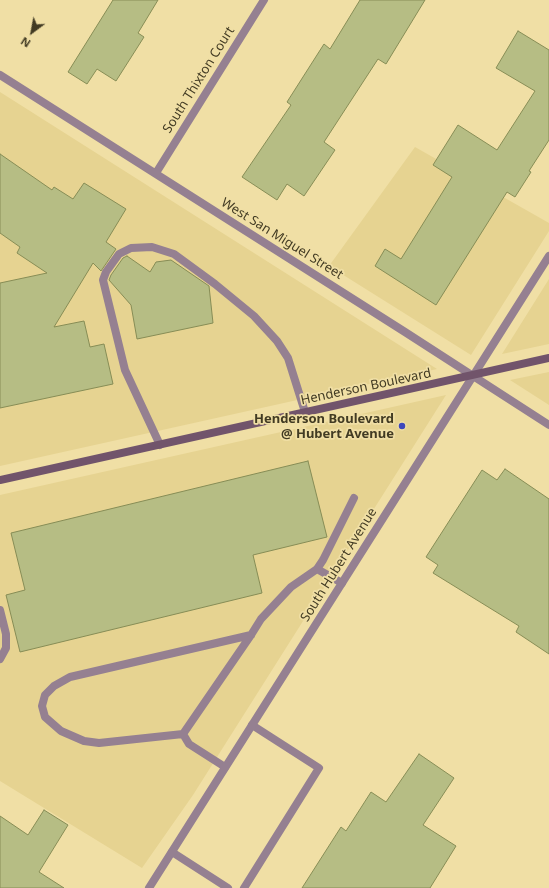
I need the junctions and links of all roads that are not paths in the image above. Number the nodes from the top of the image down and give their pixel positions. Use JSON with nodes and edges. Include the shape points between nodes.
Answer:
{"nodes":[{"id":1,"x":264,"y":0,"type":"edge"},
{"id":2,"x":0,"y":76,"type":"edge"},
{"id":3,"x":156,"y":173,"type":"junction"},
{"id":4,"x":549,"y":256,"type":"edge"},
{"id":5,"x":549,"y":358,"type":"edge"},
{"id":6,"x":473,"y":376,"type":"junction"},
{"id":7,"x":305,"y":412,"type":"junction"},
{"id":8,"x":549,"y":425,"type":"edge"},
{"id":9,"x":160,"y":445,"type":"junction"},
{"id":10,"x":0,"y":480,"type":"edge"},
{"id":11,"x":354,"y":498,"type":"dead end"},
{"id":12,"x":317,"y":569,"type":"junction"},
{"id":13,"x":342,"y":583,"type":"junction"},
{"id":14,"x":0,"y":610,"type":"edge"},
{"id":15,"x":251,"y":635,"type":"junction"},
{"id":16,"x":0,"y":659,"type":"edge"},
{"id":17,"x":252,"y":725,"type":"junction"},
{"id":18,"x":183,"y":734,"type":"junction"},
{"id":19,"x":225,"y":767,"type":"junction"},
{"id":20,"x":172,"y":852,"type":"junction"},
{"id":21,"x":149,"y":888,"type":"edge"},
{"id":22,"x":228,"y":888,"type":"edge"},
{"id":23,"x":244,"y":888,"type":"edge"}],
"edges":[{"from":1,"to":3,"type":"street","name":"South Thixton Court"},
{"from":2,"to":3,"type":"street","name":"West San Miguel Street"},
{"from":3,"to":6,"type":"street","name":"West San Miguel Street"},
{"from":4,"to":6,"type":"street","name":"South Hubert Avenue"},
{"from":5,"to":6,"type":"main road","name":"Henderson Boulevard"},
{"from":6,"to":7,"type":"main road","name":"Henderson Boulevard"},
{"from":6,"to":8,"type":"street","name":"West San Miguel Street"},
{"from":6,"to":13,"type":"street","name":"South Hubert Avenue"},
{"from":7,"to":9,"type":"main road","name":"Henderson Boulevard"},
{"from":7,"to":9,"type":"street","via":[[288,358],[277,341],[254,316],[174,254],[152,248],[131,248],[119,254],[103,280],[125,370]]},
{"from":9,"to":10,"type":"main road","name":"Henderson Boulevard"},
{"from":11,"to":12,"type":"street"},
{"from":12,"to":13,"type":"street"},
{"from":12,"to":15,"type":"street","via":[[291,587],[261,619]]},
{"from":13,"to":17,"type":"street","name":"South Hubert Avenue"},
{"from":14,"to":16,"type":"street","via":[[6,634],[6,648]]},
{"from":15,"to":18,"type":"street"},
{"from":15,"to":18,"type":"street","via":[[70,677],[54,686],[45,695],[42,706],[45,717],[61,731],[84,741],[99,743]]},
{"from":17,"to":19,"type":"street","name":"South Hubert Avenue"},
{"from":17,"to":23,"type":"street","via":[[319,768]]},
{"from":18,"to":19,"type":"street","via":[[189,744]]},
{"from":19,"to":20,"type":"street","name":"South Hubert Avenue"},
{"from":20,"to":21,"type":"street","name":"South Hubert Avenue"},
{"from":20,"to":22,"type":"street"}]}
